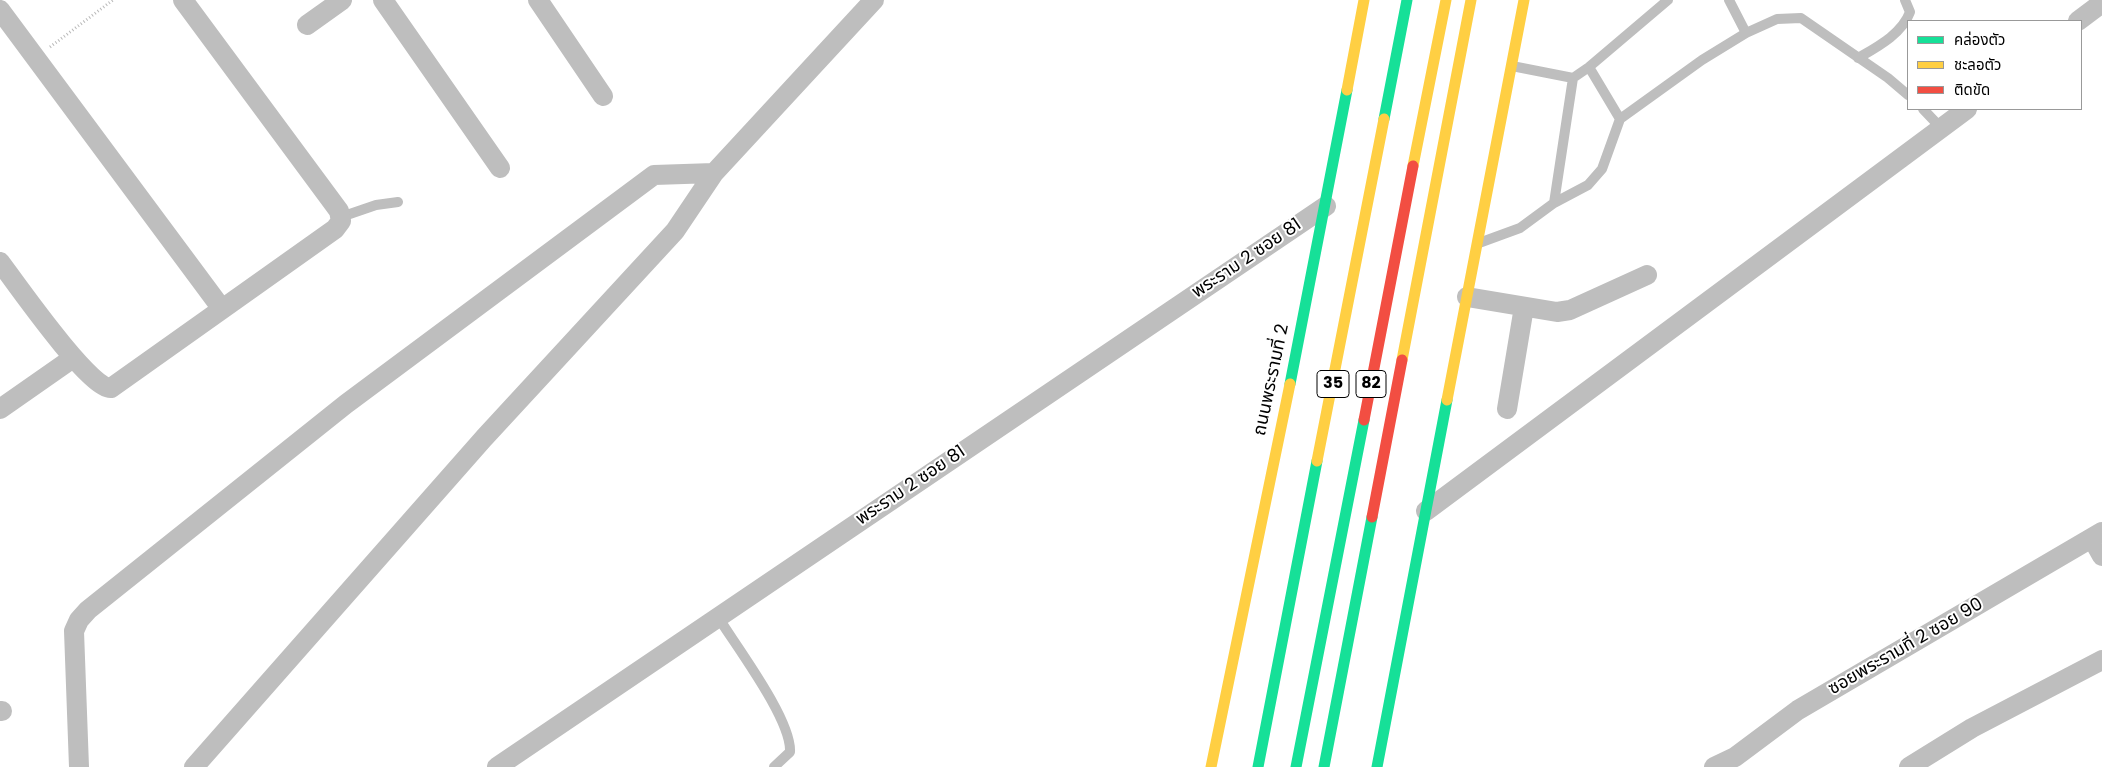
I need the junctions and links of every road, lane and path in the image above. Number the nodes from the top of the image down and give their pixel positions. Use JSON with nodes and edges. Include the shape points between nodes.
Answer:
{"nodes":[{"id":1,"x":113,"y":0,"type":"edge"},
{"id":2,"x":183,"y":0,"type":"edge"},
{"id":3,"x":342,"y":0,"type":"edge"},
{"id":4,"x":383,"y":0,"type":"edge"},
{"id":5,"x":538,"y":0,"type":"edge"},
{"id":6,"x":874,"y":0,"type":"edge"},
{"id":7,"x":1364,"y":0,"type":"edge"},
{"id":8,"x":1407,"y":0,"type":"edge"},
{"id":9,"x":1446,"y":0,"type":"edge"},
{"id":10,"x":1472,"y":0,"type":"edge"},
{"id":11,"x":1524,"y":0,"type":"edge"},
{"id":12,"x":1668,"y":0,"type":"edge"},
{"id":13,"x":1729,"y":0,"type":"edge"},
{"id":14,"x":1905,"y":0,"type":"edge"},
{"id":15,"x":2102,"y":3,"type":"edge"},
{"id":16,"x":0,"y":10,"type":"edge"},
{"id":17,"x":2079,"y":20,"type":"edge"},
{"id":18,"x":307,"y":25,"type":"dead end"},
{"id":19,"x":1746,"y":33,"type":"junction"},
{"id":20,"x":35,"y":58,"type":"junction"},
{"id":21,"x":1858,"y":58,"type":"junction"},
{"id":22,"x":1512,"y":66,"type":"junction"},
{"id":23,"x":1589,"y":67,"type":"junction"},
{"id":24,"x":1573,"y":78,"type":"junction"},
{"id":25,"x":1907,"y":95,"type":"edge"},
{"id":26,"x":603,"y":96,"type":"dead end"},
{"id":27,"x":1924,"y":110,"type":"edge"},
{"id":28,"x":1966,"y":110,"type":"edge"},
{"id":29,"x":1620,"y":119,"type":"junction"},
{"id":30,"x":1942,"y":128,"type":"junction"},
{"id":31,"x":500,"y":168,"type":"dead end"},
{"id":32,"x":714,"y":173,"type":"junction"},
{"id":33,"x":398,"y":202,"type":"dead end"},
{"id":34,"x":1554,"y":203,"type":"junction"},
{"id":35,"x":1326,"y":206,"type":"junction"},
{"id":36,"x":341,"y":218,"type":"junction"},
{"id":37,"x":1477,"y":243,"type":"junction"},
{"id":38,"x":0,"y":262,"type":"edge"},
{"id":39,"x":1647,"y":274,"type":"dead end"},
{"id":40,"x":1467,"y":297,"type":"junction"},
{"id":41,"x":1524,"y":307,"type":"junction"},
{"id":42,"x":222,"y":309,"type":"junction"},
{"id":43,"x":73,"y":358,"type":"junction"},
{"id":44,"x":0,"y":409,"type":"edge"},
{"id":45,"x":1507,"y":409,"type":"dead end"},
{"id":46,"x":1426,"y":511,"type":"junction"},
{"id":47,"x":2097,"y":535,"type":"edge"},
{"id":48,"x":2102,"y":556,"type":"edge"},
{"id":49,"x":718,"y":617,"type":"junction"},
{"id":50,"x":2102,"y":660,"type":"edge"},
{"id":51,"x":1739,"y":762,"type":"edge"},
{"id":52,"x":79,"y":767,"type":"edge"},
{"id":53,"x":194,"y":767,"type":"edge"},
{"id":54,"x":497,"y":767,"type":"edge"},
{"id":55,"x":774,"y":767,"type":"edge"},
{"id":56,"x":1211,"y":767,"type":"edge"},
{"id":57,"x":1258,"y":767,"type":"edge"},
{"id":58,"x":1296,"y":767,"type":"edge"},
{"id":59,"x":1324,"y":767,"type":"edge"},
{"id":60,"x":1377,"y":767,"type":"edge"},
{"id":61,"x":1714,"y":767,"type":"edge"},
{"id":62,"x":1909,"y":767,"type":"edge"}],
"edges":[{"from":1,"to":20,"type":"path"},
{"from":2,"to":36,"type":"street"},
{"from":3,"to":18,"type":"street"},
{"from":4,"to":31,"type":"street"},
{"from":5,"to":26,"type":"street"},
{"from":6,"to":32,"type":"street"},
{"from":7,"to":35,"type":"main road","name":"ถนนพระรามที่ 2","number":"35"},
{"from":8,"to":57,"type":"main road","number":"35"},
{"from":9,"to":58,"type":"main road","number":"82"},
{"from":10,"to":59,"type":"main road"},
{"from":11,"to":22,"type":"main road"},
{"from":12,"to":23,"type":"lane"},
{"from":13,"to":19,"type":"lane"},
{"from":14,"to":21,"type":"lane","via":[[1910,12],[1903,24],[1884,42]]},
{"from":15,"to":17,"type":"street"},
{"from":16,"to":20,"type":"street"},
{"from":19,"to":21,"type":"lane","via":[[1777,19],[1801,18]]},
{"from":19,"to":29,"type":"lane","via":[[1702,60]]},
{"from":20,"to":42,"type":"street"},
{"from":21,"to":25,"type":"lane"},
{"from":22,"to":24,"type":"lane"},
{"from":22,"to":37,"type":"main road"},
{"from":23,"to":24,"type":"lane"},
{"from":23,"to":29,"type":"lane"},
{"from":24,"to":34,"type":"lane"},
{"from":27,"to":30,"type":"lane"},
{"from":28,"to":30,"type":"street"},
{"from":29,"to":34,"type":"lane","via":[[1610,151],[1595,178]]},
{"from":30,"to":46,"type":"street"},
{"from":32,"to":52,"type":"street","via":[[654,175],[346,404],[88,610],[74,631]]},
{"from":32,"to":53,"type":"street","via":[[675,231],[484,438]]},
{"from":33,"to":36,"type":"lane","via":[[376,205]]},
{"from":34,"to":37,"type":"lane","via":[[1507,235]]},
{"from":35,"to":49,"type":"street","name":"พระราม 2 ซอย 81"},
{"from":35,"to":56,"type":"main road","name":"ถนนพระรามที่ 2","number":"35"},
{"from":36,"to":42,"type":"street","via":[[335,230]]},
{"from":37,"to":40,"type":"main road"},
{"from":38,"to":43,"type":"street"},
{"from":39,"to":41,"type":"street","via":[[1570,310],[1557,312]]},
{"from":40,"to":41,"type":"street"},
{"from":40,"to":46,"type":"main road"},
{"from":41,"to":45,"type":"street"},
{"from":42,"to":43,"type":"street","via":[[111,388],[100,386]]},
{"from":43,"to":44,"type":"street"},
{"from":46,"to":60,"type":"main road"},
{"from":47,"to":48,"type":"street"},
{"from":47,"to":51,"type":"street","name":"ซอยพระรามที่ 2 ซอย 90","via":[[1798,710]]},
{"from":49,"to":54,"type":"street","name":"พระราม 2 ซอย 81"},
{"from":49,"to":55,"type":"lane","via":[[767,694],[788,734],[790,752]]},
{"from":50,"to":62,"type":"street","via":[[1972,728]]},
{"from":51,"to":61,"type":"street","name":"ซอยพระรามที่ 2 ซอย 90"}]}
